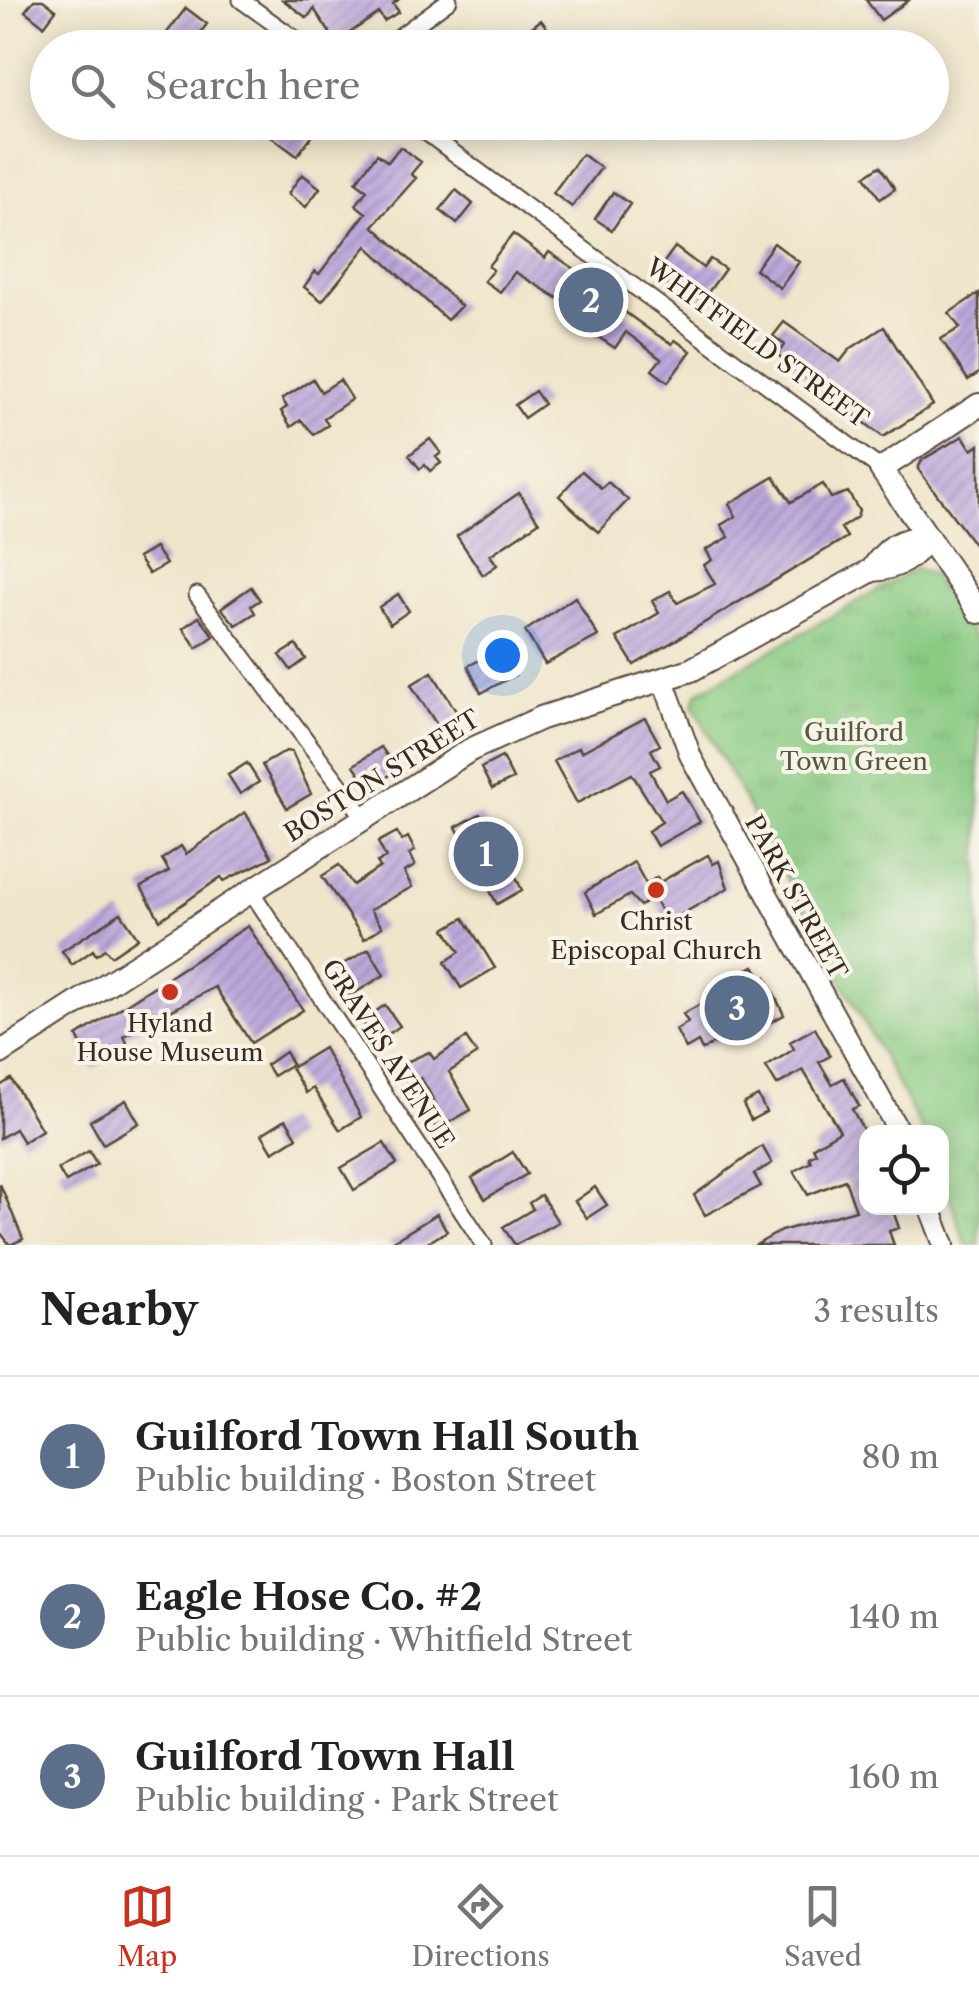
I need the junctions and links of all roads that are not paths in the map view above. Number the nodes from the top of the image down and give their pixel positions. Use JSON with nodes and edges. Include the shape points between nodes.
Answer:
{"nodes":[{"id":1,"x":241,"y":0,"type":"edge"},
{"id":2,"x":449,"y":0,"type":"edge"},
{"id":3,"x":283,"y":30,"type":"edge"},
{"id":4,"x":408,"y":30,"type":"edge"},
{"id":5,"x":436,"y":140,"type":"edge"},
{"id":6,"x":979,"y":405,"type":"edge"},
{"id":7,"x":881,"y":469,"type":"junction"},
{"id":8,"x":927,"y":536,"type":"junction"},
{"id":9,"x":196,"y":595,"type":"dead end"},
{"id":10,"x":979,"y":612,"type":"edge"},
{"id":11,"x":663,"y":680,"type":"junction"},
{"id":12,"x":364,"y":818,"type":"junction"},
{"id":13,"x":251,"y":891,"type":"junction"},
{"id":14,"x":0,"y":1053,"type":"edge"},
{"id":15,"x":895,"y":1125,"type":"edge"},
{"id":16,"x":933,"y":1215,"type":"edge"},
{"id":17,"x":484,"y":1245,"type":"edge"},
{"id":18,"x":944,"y":1245,"type":"edge"}],
"edges":[{"from":1,"to":3,"type":"street"},
{"from":2,"to":4,"type":"street"},
{"from":5,"to":7,"type":"street","name":"WHITFIELD STREET"},
{"from":6,"to":7,"type":"main road"},
{"from":7,"to":8,"type":"main road","name":"WHITFIELD STREET"},
{"from":8,"to":10,"type":"main road","name":"WHITFIELD STREET"},
{"from":8,"to":11,"type":"main road","name":"BOSTON STREET","via":[[906,538],[872,570]]},
{"from":9,"to":12,"type":"street"},
{"from":11,"to":12,"type":"main road","name":"BOSTON STREET","via":[[502,734]]},
{"from":11,"to":15,"type":"street","name":"PARK STREET","via":[[691,758]]},
{"from":12,"to":13,"type":"main road","name":"BOSTON STREET"},
{"from":13,"to":14,"type":"main road","name":"BOSTON STREET"},
{"from":13,"to":17,"type":"street","name":"GRAVES AVENUE"},
{"from":16,"to":18,"type":"street"}]}
